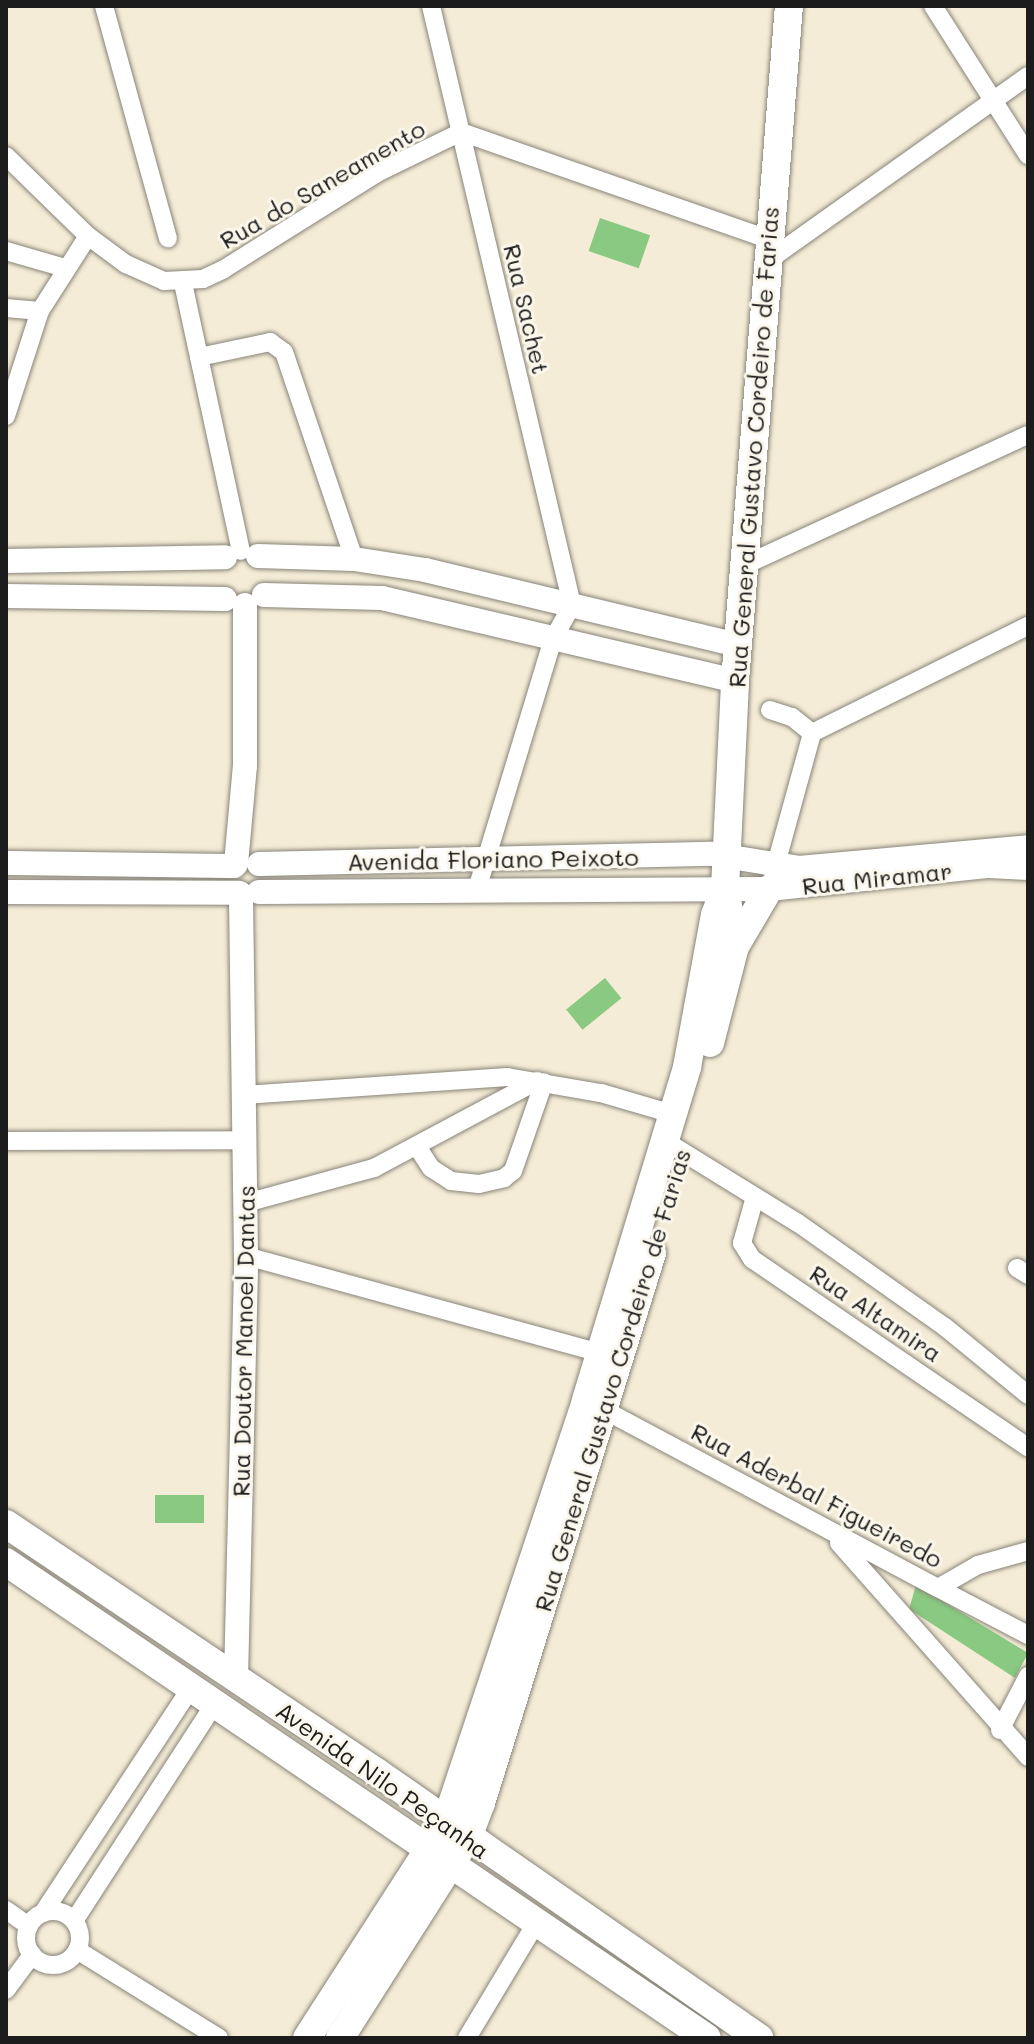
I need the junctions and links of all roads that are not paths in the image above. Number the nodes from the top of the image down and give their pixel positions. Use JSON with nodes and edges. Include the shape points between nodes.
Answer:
{"nodes":[{"id":1,"x":104,"y":6,"type":"edge"},
{"id":2,"x":431,"y":6,"type":"edge"},
{"id":3,"x":789,"y":6,"type":"edge"},
{"id":4,"x":933,"y":6,"type":"edge"},
{"id":5,"x":1028,"y":76,"type":"edge"},
{"id":6,"x":994,"y":102,"type":"junction"},
{"id":7,"x":461,"y":132,"type":"junction"},
{"id":8,"x":1028,"y":155,"type":"edge"},
{"id":9,"x":6,"y":156,"type":"edge"},
{"id":10,"x":88,"y":236,"type":"junction"},
{"id":11,"x":168,"y":238,"type":"dead end"},
{"id":12,"x":6,"y":251,"type":"edge"},
{"id":13,"x":767,"y":251,"type":"junction"},
{"id":14,"x":65,"y":268,"type":"junction"},
{"id":15,"x":183,"y":283,"type":"junction"},
{"id":16,"x":6,"y":308,"type":"edge"},
{"id":17,"x":40,"y":311,"type":"junction"},
{"id":18,"x":199,"y":357,"type":"junction"},
{"id":19,"x":6,"y":416,"type":"edge"},
{"id":20,"x":1028,"y":435,"type":"edge"},
{"id":21,"x":241,"y":555,"type":"junction"},
{"id":22,"x":95,"y":559,"type":"junction"},
{"id":23,"x":354,"y":559,"type":"junction"},
{"id":24,"x":6,"y":561,"type":"edge"},
{"id":25,"x":747,"y":564,"type":"junction"},
{"id":26,"x":6,"y":596,"type":"edge"},
{"id":27,"x":95,"y":597,"type":"junction"},
{"id":28,"x":245,"y":599,"type":"junction"},
{"id":29,"x":562,"y":622,"type":"junction"},
{"id":30,"x":1026,"y":632,"type":"edge"},
{"id":31,"x":738,"y":645,"type":"junction"},
{"id":32,"x":735,"y":681,"type":"junction"},
{"id":33,"x":770,"y":710,"type":"dead end"},
{"id":34,"x":812,"y":733,"type":"junction"},
{"id":35,"x":1028,"y":847,"type":"edge"},
{"id":36,"x":727,"y":855,"type":"junction"},
{"id":37,"x":483,"y":860,"type":"junction"},
{"id":38,"x":6,"y":863,"type":"edge"},
{"id":39,"x":247,"y":864,"type":"junction"},
{"id":40,"x":1028,"y":868,"type":"edge"},
{"id":41,"x":772,"y":876,"type":"junction"},
{"id":42,"x":725,"y":888,"type":"junction"},
{"id":43,"x":6,"y":892,"type":"edge"},
{"id":44,"x":249,"y":893,"type":"junction"},
{"id":45,"x":476,"y":893,"type":"junction"},
{"id":46,"x":735,"y":946,"type":"junction"},
{"id":47,"x":541,"y":1082,"type":"junction"},
{"id":48,"x":244,"y":1095,"type":"junction"},
{"id":49,"x":673,"y":1114,"type":"junction"},
{"id":50,"x":244,"y":1140,"type":"junction"},
{"id":51,"x":6,"y":1141,"type":"edge"},
{"id":52,"x":674,"y":1145,"type":"junction"},
{"id":53,"x":418,"y":1148,"type":"junction"},
{"id":54,"x":755,"y":1197,"type":"junction"},
{"id":55,"x":246,"y":1203,"type":"junction"},
{"id":56,"x":246,"y":1256,"type":"junction"},
{"id":57,"x":609,"y":1355,"type":"junction"},
{"id":58,"x":1028,"y":1395,"type":"edge"},
{"id":59,"x":595,"y":1405,"type":"junction"},
{"id":60,"x":1028,"y":1447,"type":"edge"},
{"id":61,"x":6,"y":1524,"type":"edge"},
{"id":62,"x":832,"y":1535,"type":"junction"},
{"id":63,"x":1028,"y":1551,"type":"edge"},
{"id":64,"x":6,"y":1562,"type":"edge"},
{"id":65,"x":938,"y":1588,"type":"junction"},
{"id":66,"x":48,"y":1591,"type":"junction"},
{"id":67,"x":124,"y":1603,"type":"junction"},
{"id":68,"x":1028,"y":1635,"type":"edge"},
{"id":69,"x":1028,"y":1676,"type":"edge"},
{"id":70,"x":236,"y":1678,"type":"junction"},
{"id":71,"x":190,"y":1689,"type":"junction"},
{"id":72,"x":213,"y":1706,"type":"junction"},
{"id":73,"x":1000,"y":1730,"type":"junction"},
{"id":74,"x":1028,"y":1757,"type":"edge"},
{"id":75,"x":457,"y":1830,"type":"junction"},
{"id":76,"x":441,"y":1857,"type":"junction"},
{"id":77,"x":6,"y":1910,"type":"edge"},
{"id":78,"x":36,"y":1919,"type":"junction"},
{"id":79,"x":74,"y":1921,"type":"junction"},
{"id":80,"x":535,"y":1925,"type":"junction"},
{"id":81,"x":77,"y":1950,"type":"junction"},
{"id":82,"x":32,"y":1955,"type":"junction"},
{"id":83,"x":6,"y":1990,"type":"edge"},
{"id":84,"x":219,"y":2038,"type":"edge"},
{"id":85,"x":307,"y":2038,"type":"edge"},
{"id":86,"x":340,"y":2038,"type":"edge"},
{"id":87,"x":467,"y":2038,"type":"edge"},
{"id":88,"x":707,"y":2038,"type":"edge"},
{"id":89,"x":759,"y":2038,"type":"edge"}],
"edges":[{"from":1,"to":11,"type":"street"},
{"from":2,"to":7,"type":"street","name":"Rua Sachet"},
{"from":3,"to":13,"type":"main road","name":"Rua General Gustavo Cordeiro de Farias"},
{"from":4,"to":6,"type":"street"},
{"from":5,"to":6,"type":"street"},
{"from":6,"to":8,"type":"street"},
{"from":6,"to":13,"type":"street"},
{"from":7,"to":13,"type":"street","name":"Rua do Saneamento"},
{"from":7,"to":15,"type":"street","name":"Rua do Saneamento","via":[[377,173],[224,269]]},
{"from":7,"to":29,"type":"street","name":"Rua Sachet"},
{"from":9,"to":10,"type":"street"},
{"from":10,"to":14,"type":"street"},
{"from":10,"to":15,"type":"street","via":[[126,264],[164,281]]},
{"from":12,"to":14,"type":"street"},
{"from":13,"to":25,"type":"main road","name":"Rua General Gustavo Cordeiro de Farias"},
{"from":14,"to":17,"type":"street"},
{"from":15,"to":18,"type":"street"},
{"from":16,"to":17,"type":"street"},
{"from":17,"to":19,"type":"street"},
{"from":18,"to":21,"type":"street"},
{"from":18,"to":23,"type":"street","via":[[270,342],[284,352]]},
{"from":20,"to":25,"type":"street"},
{"from":21,"to":22,"type":"main road"},
{"from":21,"to":23,"type":"main road"},
{"from":21,"to":28,"type":"main road","via":[[270,579]]},
{"from":21,"to":28,"type":"main road","via":[[216,573]]},
{"from":22,"to":24,"type":"main road"},
{"from":22,"to":27,"type":"main road"},
{"from":23,"to":29,"type":"main road"},
{"from":25,"to":31,"type":"main road","name":"Rua General Gustavo Cordeiro de Farias"},
{"from":26,"to":27,"type":"main road"},
{"from":27,"to":28,"type":"main road"},
{"from":28,"to":29,"type":"main road","via":[[382,598]]},
{"from":28,"to":39,"type":"main road"},
{"from":29,"to":31,"type":"main road"},
{"from":29,"to":32,"type":"main road"},
{"from":29,"to":37,"type":"street"},
{"from":30,"to":34,"type":"street"},
{"from":31,"to":32,"type":"main road","name":"Rua General Gustavo Cordeiro de Farias"},
{"from":32,"to":36,"type":"main road","name":"Rua General Gustavo Cordeiro de Farias"},
{"from":33,"to":34,"type":"street","via":[[792,717]]},
{"from":34,"to":41,"type":"street"},
{"from":35,"to":41,"type":"main road","name":"Rua Miramar","via":[[813,867]]},
{"from":36,"to":37,"type":"main road","name":"Avenida Floriano Peixoto"},
{"from":36,"to":41,"type":"main road","name":"Rua Miramar"},
{"from":36,"to":42,"type":"main road","name":"Rua General Gustavo Cordeiro de Farias"},
{"from":37,"to":39,"type":"main road","name":"Avenida Floriano Peixoto"},
{"from":37,"to":45,"type":"street"},
{"from":38,"to":39,"type":"main road","name":"Avenida Floriano Peixoto"},
{"from":39,"to":44,"type":"main road","name":"Rua Doutor Manoel Dantas","via":[[230,880]]},
{"from":40,"to":41,"type":"main road","name":"Rua Miramar"},
{"from":41,"to":42,"type":"main road","name":"Rua Miramar"},
{"from":41,"to":46,"type":"main road"},
{"from":42,"to":45,"type":"main road","name":"Avenida Floriano Peixoto"},
{"from":42,"to":46,"type":"main road","name":"Rua General Gustavo Cordeiro de Farias"},
{"from":42,"to":49,"type":"main road","name":"Rua General Gustavo Cordeiro de Farias"},
{"from":43,"to":44,"type":"main road","name":"Avenida Floriano Peixoto"},
{"from":44,"to":45,"type":"main road","name":"Avenida Floriano Peixoto"},
{"from":44,"to":48,"type":"main road","name":"Rua Doutor Manoel Dantas","via":[[242,1004]]},
{"from":46,"to":52,"type":"main road","name":"Rua General Gustavo Cordeiro de Farias"},
{"from":47,"to":48,"type":"street","via":[[459,1077]]},
{"from":47,"to":49,"type":"street"},
{"from":47,"to":53,"type":"street"},
{"from":47,"to":53,"type":"street","via":[[513,1171],[504,1178],[479,1184],[451,1181],[431,1168]]},
{"from":48,"to":50,"type":"main road","name":"Rua Doutor Manoel Dantas"},
{"from":49,"to":52,"type":"main road","name":"Rua General Gustavo Cordeiro de Farias"},
{"from":50,"to":51,"type":"street"},
{"from":50,"to":55,"type":"main road","name":"Rua Doutor Manoel Dantas"},
{"from":52,"to":54,"type":"street"},
{"from":52,"to":57,"type":"main road","name":"Rua General Gustavo Cordeiro de Farias"},
{"from":53,"to":55,"type":"street","via":[[374,1168]]},
{"from":54,"to":58,"type":"street","via":[[945,1327]]},
{"from":54,"to":60,"type":"street","name":"Rua Altamira","via":[[742,1243],[752,1259]]},
{"from":55,"to":56,"type":"main road","name":"Rua Doutor Manoel Dantas"},
{"from":56,"to":57,"type":"street"},
{"from":56,"to":70,"type":"main road","name":"Rua Doutor Manoel Dantas"},
{"from":57,"to":59,"type":"main road","name":"Rua General Gustavo Cordeiro de Farias"},
{"from":59,"to":62,"type":"street","name":"Rua Aderbal Figueiredo","via":[[795,1510]]},
{"from":59,"to":75,"type":"main road","name":"Rua General Gustavo Cordeiro de Farias"},
{"from":61,"to":67,"type":"main road","name":"Avenida Nilo Peçanha"},
{"from":62,"to":65,"type":"street","name":"Rua Aderbal Figueiredo"},
{"from":62,"to":73,"type":"street"},
{"from":63,"to":65,"type":"street","name":"Rua Aderbal Figueiredo","via":[[978,1565]]},
{"from":64,"to":66,"type":"main road","name":"Avenida Nilo Peçanha"},
{"from":65,"to":68,"type":"street"},
{"from":66,"to":67,"type":"main road","via":[[110,1622],[121,1618]]},
{"from":66,"to":71,"type":"main road","name":"Avenida Nilo Peçanha"},
{"from":67,"to":70,"type":"main road","name":"Avenida Nilo Peçanha"},
{"from":69,"to":73,"type":"street"},
{"from":70,"to":75,"type":"main road","name":"Avenida Nilo Peçanha"},
{"from":71,"to":72,"type":"main road","name":"Avenida Nilo Peçanha"},
{"from":71,"to":78,"type":"street"},
{"from":72,"to":76,"type":"main road","name":"Avenida Nilo Peçanha"},
{"from":72,"to":79,"type":"street"},
{"from":73,"to":74,"type":"street"},
{"from":75,"to":76,"type":"main road","name":"Rua General Gustavo Cordeiro de Farias"},
{"from":75,"to":89,"type":"main road","name":"Avenida Nilo Peçanha"},
{"from":76,"to":80,"type":"main road","name":"Avenida Nilo Peçanha"},
{"from":76,"to":85,"type":"main road"},
{"from":76,"to":86,"type":"main road"},
{"from":77,"to":78,"type":"street"},
{"from":78,"to":79,"type":"street","via":[[62,1913]]},
{"from":78,"to":82,"type":"street"},
{"from":79,"to":81,"type":"street","via":[[80,1935]]},
{"from":80,"to":87,"type":"street"},
{"from":80,"to":88,"type":"main road","name":"Avenida Nilo Peçanha"},
{"from":81,"to":82,"type":"street","via":[[61,1964],[50,1965]]},
{"from":81,"to":84,"type":"street"},
{"from":82,"to":83,"type":"street"}]}
